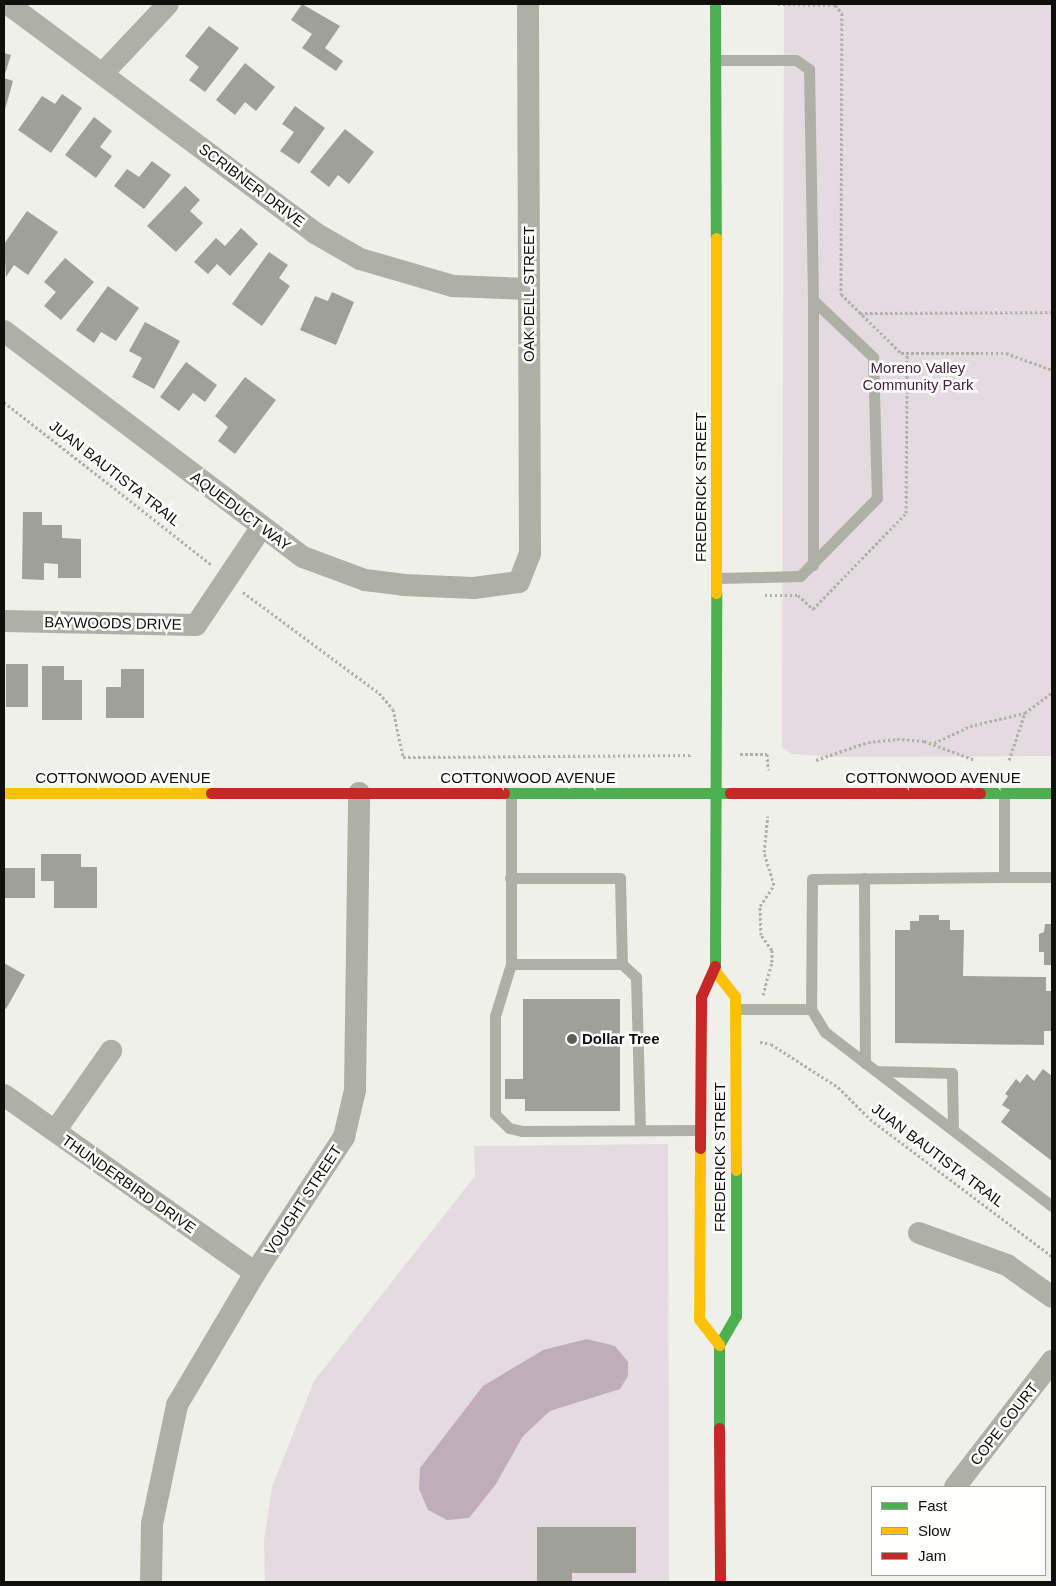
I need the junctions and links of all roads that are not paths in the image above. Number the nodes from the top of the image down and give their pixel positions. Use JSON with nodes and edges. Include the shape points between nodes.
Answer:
{"nodes":[{"id":1,"x":8,"y":4,"type":"edge"},
{"id":2,"x":168,"y":4,"type":"edge"},
{"id":3,"x":528,"y":4,"type":"edge"},
{"id":4,"x":715,"y":4,"type":"edge"},
{"id":5,"x":715,"y":60,"type":"junction"},
{"id":6,"x":104,"y":72,"type":"junction"},
{"id":7,"x":529,"y":288,"type":"junction"},
{"id":8,"x":813,"y":300,"type":"junction"},
{"id":9,"x":4,"y":331,"type":"edge"},
{"id":10,"x":262,"y":528,"type":"junction"},
{"id":11,"x":814,"y":565,"type":"junction"},
{"id":12,"x":716,"y":578,"type":"junction"},
{"id":13,"x":519,"y":582,"type":"joint"},
{"id":14,"x":4,"y":621,"type":"edge"},
{"id":15,"x":4,"y":793,"type":"edge"},
{"id":16,"x":359,"y":793,"type":"junction"},
{"id":17,"x":511,"y":793,"type":"junction"},
{"id":18,"x":1004,"y":793,"type":"junction"},
{"id":19,"x":1052,"y":793,"type":"edge"},
{"id":20,"x":716,"y":794,"type":"junction"},
{"id":21,"x":1004,"y":877,"type":"junction"},
{"id":22,"x":1052,"y":877,"type":"edge"},
{"id":23,"x":510,"y":878,"type":"junction"},
{"id":24,"x":864,"y":878,"type":"junction"},
{"id":25,"x":511,"y":964,"type":"junction"},
{"id":26,"x":622,"y":964,"type":"junction"},
{"id":27,"x":715,"y":970,"type":"junction"},
{"id":28,"x":811,"y":1008,"type":"junction"},
{"id":29,"x":735,"y":1010,"type":"junction"},
{"id":30,"x":111,"y":1051,"type":"dead end"},
{"id":31,"x":865,"y":1063,"type":"junction"},
{"id":32,"x":876,"y":1071,"type":"junction"},
{"id":33,"x":4,"y":1095,"type":"edge"},
{"id":34,"x":640,"y":1128,"type":"junction"},
{"id":35,"x":700,"y":1130,"type":"junction"},
{"id":36,"x":953,"y":1130,"type":"junction"},
{"id":37,"x":55,"y":1131,"type":"junction"},
{"id":38,"x":714,"y":1139,"type":"dead end"},
{"id":39,"x":1052,"y":1206,"type":"edge"},
{"id":40,"x":721,"y":1230,"type":"dead end"},
{"id":41,"x":919,"y":1233,"type":"dead end"},
{"id":42,"x":736,"y":1254,"type":"junction"},
{"id":43,"x":255,"y":1272,"type":"junction"},
{"id":44,"x":1052,"y":1298,"type":"edge"},
{"id":45,"x":719,"y":1345,"type":"junction"},
{"id":46,"x":1052,"y":1361,"type":"edge"},
{"id":47,"x":956,"y":1486,"type":"edge"},
{"id":48,"x":151,"y":1582,"type":"edge"},
{"id":49,"x":720,"y":1582,"type":"edge"}],
"edges":[{"from":1,"to":6,"type":"street","name":"SCRIBNER DRIVE"},
{"from":2,"to":6,"type":"street"},
{"from":3,"to":7,"type":"street","name":"OAK DELL STREET"},
{"from":4,"to":5,"type":"main road","name":"FREDERICK STREET"},
{"from":5,"to":8,"type":"lane","via":[[796,60],[809,69]]},
{"from":5,"to":12,"type":"main road","name":"FREDERICK STREET"},
{"from":6,"to":7,"type":"street","name":"SCRIBNER DRIVE","via":[[315,233],[360,259],[453,286]]},
{"from":7,"to":13,"type":"street","name":"OAK DELL STREET","via":[[530,554]]},
{"from":8,"to":11,"type":"lane"},
{"from":8,"to":11,"type":"lane","via":[[873,357],[877,498]]},
{"from":9,"to":10,"type":"street","name":"AQUEDUCT WAY"},
{"from":10,"to":13,"type":"street","name":"AQUEDUCT WAY","via":[[303,557],[365,580],[474,588]]},
{"from":10,"to":14,"type":"street","name":"BAYWOODS DRIVE","via":[[196,625]]},
{"from":11,"to":12,"type":"lane","via":[[800,576]]},
{"from":12,"to":20,"type":"main road","name":"FREDERICK STREET"},
{"from":15,"to":16,"type":"main road","name":"COTTONWOOD AVENUE"},
{"from":16,"to":17,"type":"main road","name":"COTTONWOOD AVENUE"},
{"from":16,"to":43,"type":"street","name":"VOUGHT STREET","via":[[355,1090],[344,1138]]},
{"from":17,"to":20,"type":"main road","name":"COTTONWOOD AVENUE"},
{"from":17,"to":23,"type":"lane"},
{"from":18,"to":19,"type":"main road","name":"COTTONWOOD AVENUE"},
{"from":18,"to":20,"type":"main road","name":"COTTONWOOD AVENUE"},
{"from":18,"to":21,"type":"lane"},
{"from":20,"to":27,"type":"main road","name":"FREDERICK STREET"},
{"from":21,"to":22,"type":"lane"},
{"from":21,"to":24,"type":"lane"},
{"from":23,"to":25,"type":"lane"},
{"from":23,"to":26,"type":"lane","via":[[620,878]]},
{"from":24,"to":28,"type":"lane","via":[[812,879]]},
{"from":24,"to":31,"type":"lane"},
{"from":25,"to":26,"type":"lane"},
{"from":25,"to":34,"type":"lane","via":[[495,1016],[495,1114],[500,1122],[522,1131]]},
{"from":26,"to":34,"type":"lane","via":[[636,977],[638,987]]},
{"from":27,"to":29,"type":"main road","name":"FREDERICK STREET","via":[[735,996]]},
{"from":27,"to":35,"type":"main road","name":"FREDERICK STREET","via":[[701,997]]},
{"from":28,"to":29,"type":"lane"},
{"from":28,"to":31,"type":"lane","via":[[825,1032]]},
{"from":29,"to":42,"type":"main road","name":"FREDERICK STREET"},
{"from":30,"to":37,"type":"street"},
{"from":31,"to":32,"type":"lane"},
{"from":32,"to":36,"type":"lane"},
{"from":32,"to":36,"type":"lane","via":[[952,1073]]},
{"from":33,"to":37,"type":"street","name":"THUNDERBIRD DRIVE"},
{"from":34,"to":35,"type":"lane"},
{"from":35,"to":38,"type":"main road"},
{"from":35,"to":45,"type":"main road","name":"FREDERICK STREET","via":[[699,1319]]},
{"from":36,"to":39,"type":"lane"},
{"from":37,"to":43,"type":"street","name":"THUNDERBIRD DRIVE"},
{"from":40,"to":42,"type":"main road"},
{"from":41,"to":44,"type":"street","via":[[1007,1265]]},
{"from":42,"to":45,"type":"main road","name":"FREDERICK STREET","via":[[736,1316]]},
{"from":43,"to":48,"type":"street","name":"VOUGHT STREET","via":[[177,1405],[152,1524]]},
{"from":45,"to":49,"type":"main road"},
{"from":46,"to":47,"type":"street","name":"COPE COURT"}]}
